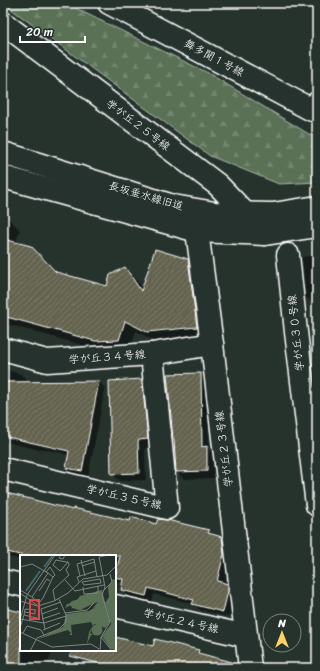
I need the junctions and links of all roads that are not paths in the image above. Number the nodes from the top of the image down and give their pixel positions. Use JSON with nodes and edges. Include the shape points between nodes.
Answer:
{"nodes":[{"id":1,"x":109,"y":3,"type":"edge"},
{"id":2,"x":3,"y":24,"type":"edge"},
{"id":3,"x":317,"y":103,"type":"edge"},
{"id":4,"x":3,"y":153,"type":"edge"},
{"id":5,"x":3,"y":177,"type":"edge"},
{"id":6,"x":317,"y":207,"type":"edge"},
{"id":7,"x":247,"y":213,"type":"junction"},
{"id":8,"x":317,"y":226,"type":"edge"},
{"id":9,"x":197,"y":231,"type":"junction"},
{"id":10,"x":266,"y":234,"type":"junction"},
{"id":11,"x":288,"y":255,"type":"dead end"},
{"id":12,"x":212,"y":344,"type":"junction"},
{"id":13,"x":3,"y":349,"type":"edge"},
{"id":14,"x":152,"y":354,"type":"junction"},
{"id":15,"x":3,"y":469,"type":"edge"},
{"id":16,"x":317,"y":505,"type":"edge"},
{"id":17,"x":3,"y":581,"type":"edge"},
{"id":18,"x":20,"y":585,"type":"edge"},
{"id":19,"x":116,"y":606,"type":"edge"},
{"id":20,"x":246,"y":636,"type":"junction"},
{"id":21,"x":250,"y":668,"type":"edge"}],
"edges":[{"from":1,"to":3,"type":"street","name":"舞多聞１号線","via":[[312,110]]},
{"from":2,"to":7,"type":"street","name":"学が丘２５号線","via":[[218,185]]},
{"from":4,"to":7,"type":"street","name":"長坂垂水線旧道","via":[[173,206],[215,213]]},
{"from":5,"to":9,"type":"street","name":"長坂垂水線旧道"},
{"from":6,"to":7,"type":"street","name":"長坂垂水線旧道","via":[[273,214]]},
{"from":7,"to":10,"type":"street","name":"学が丘２５号線"},
{"from":8,"to":10,"type":"street","name":"長坂垂水線旧道"},
{"from":9,"to":10,"type":"street","name":"長坂垂水線旧道"},
{"from":9,"to":12,"type":"street","name":"学が丘２３号線"},
{"from":11,"to":16,"type":"street","name":"学が丘３０号線"},
{"from":12,"to":14,"type":"street","name":"学が丘３４号線"},
{"from":12,"to":20,"type":"street","name":"学が丘２３号線"},
{"from":13,"to":14,"type":"street","name":"学が丘３４号線","via":[[47,361]]},
{"from":14,"to":15,"type":"street","name":"学が丘３５号線","via":[[167,508]]},
{"from":17,"to":18,"type":"street"},
{"from":19,"to":20,"type":"street","name":"学が丘２４号線"},
{"from":20,"to":21,"type":"street","name":"学が丘２３号線"}]}
